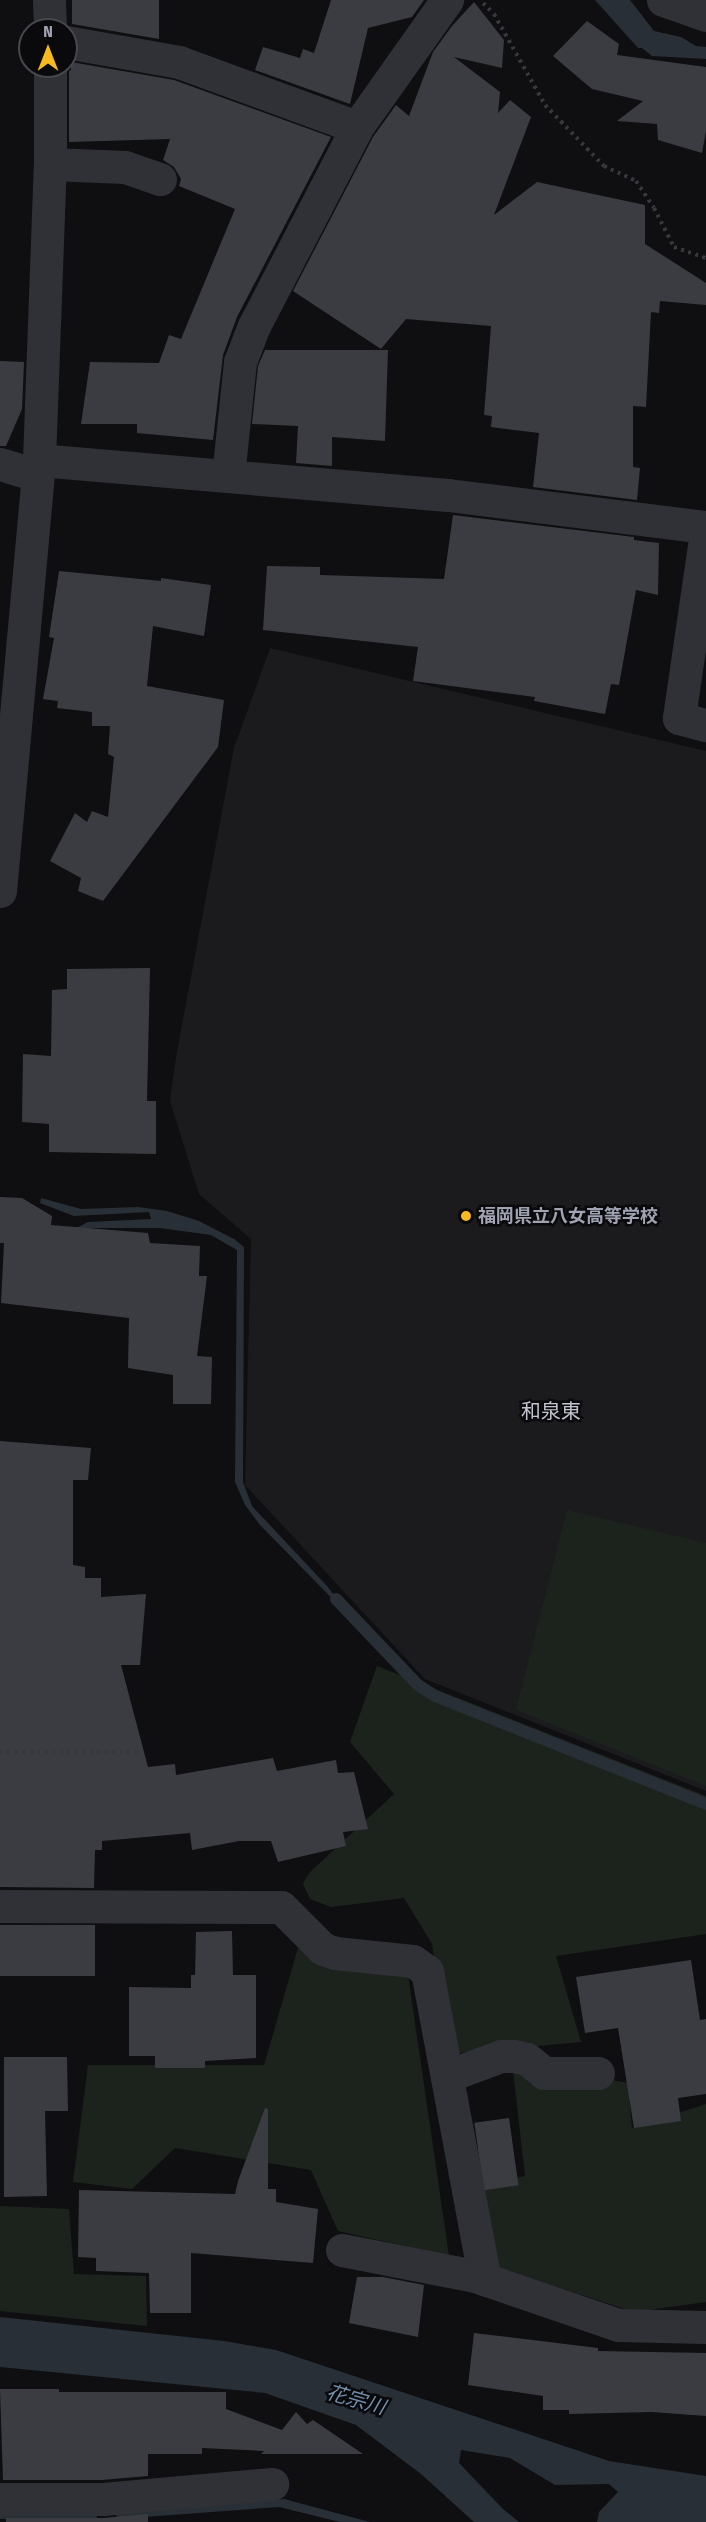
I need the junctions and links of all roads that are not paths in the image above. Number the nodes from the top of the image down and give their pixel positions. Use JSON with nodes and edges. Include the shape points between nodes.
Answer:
{"nodes":[{"id":1,"x":49,"y":0,"type":"edge"},
{"id":2,"x":447,"y":0,"type":"edge"},
{"id":3,"x":663,"y":0,"type":"edge"},
{"id":4,"x":706,"y":15,"type":"edge"},
{"id":5,"x":50,"y":18,"type":"edge"},
{"id":6,"x":78,"y":44,"type":"edge"},
{"id":7,"x":50,"y":78,"type":"edge"},
{"id":8,"x":357,"y":127,"type":"junction"},
{"id":9,"x":50,"y":164,"type":"junction"},
{"id":10,"x":160,"y":179,"type":"dead end"},
{"id":11,"x":0,"y":464,"type":"edge"},
{"id":12,"x":38,"y":467,"type":"junction"},
{"id":13,"x":228,"y":476,"type":"junction"},
{"id":14,"x":706,"y":530,"type":"edge"},
{"id":15,"x":706,"y":725,"type":"edge"},
{"id":16,"x":0,"y":891,"type":"edge"},
{"id":17,"x":0,"y":1906,"type":"edge"},
{"id":18,"x":598,"y":2073,"type":"dead end"},
{"id":19,"x":447,"y":2076,"type":"junction"},
{"id":20,"x":342,"y":2250,"type":"dead end"},
{"id":21,"x":485,"y":2280,"type":"junction"},
{"id":22,"x":706,"y":2327,"type":"edge"},
{"id":23,"x":272,"y":2484,"type":"dead end"},
{"id":24,"x":0,"y":2499,"type":"edge"},
{"id":25,"x":104,"y":2511,"type":"edge"}],
"edges":[{"from":1,"to":5,"type":"street"},
{"from":2,"to":8,"type":"street"},
{"from":3,"to":4,"type":"street"},
{"from":6,"to":8,"type":"street","via":[[179,62]]},
{"from":7,"to":9,"type":"street"},
{"from":8,"to":13,"type":"street","via":[[254,326],[240,362]]},
{"from":9,"to":10,"type":"street","via":[[125,167]]},
{"from":9,"to":12,"type":"street"},
{"from":11,"to":12,"type":"street"},
{"from":12,"to":13,"type":"street"},
{"from":12,"to":16,"type":"street"},
{"from":13,"to":14,"type":"street","via":[[448,495]]},
{"from":14,"to":15,"type":"street","via":[[679,718]]},
{"from":17,"to":19,"type":"street","via":[[281,1906],[322,1949],[413,1961],[427,1971]]},
{"from":18,"to":19,"type":"street","via":[[544,2073],[528,2059],[501,2056]]},
{"from":19,"to":21,"type":"street"},
{"from":20,"to":21,"type":"street"},
{"from":21,"to":22,"type":"street","via":[[618,2325]]},
{"from":23,"to":25,"type":"street"},
{"from":24,"to":25,"type":"street"}]}
